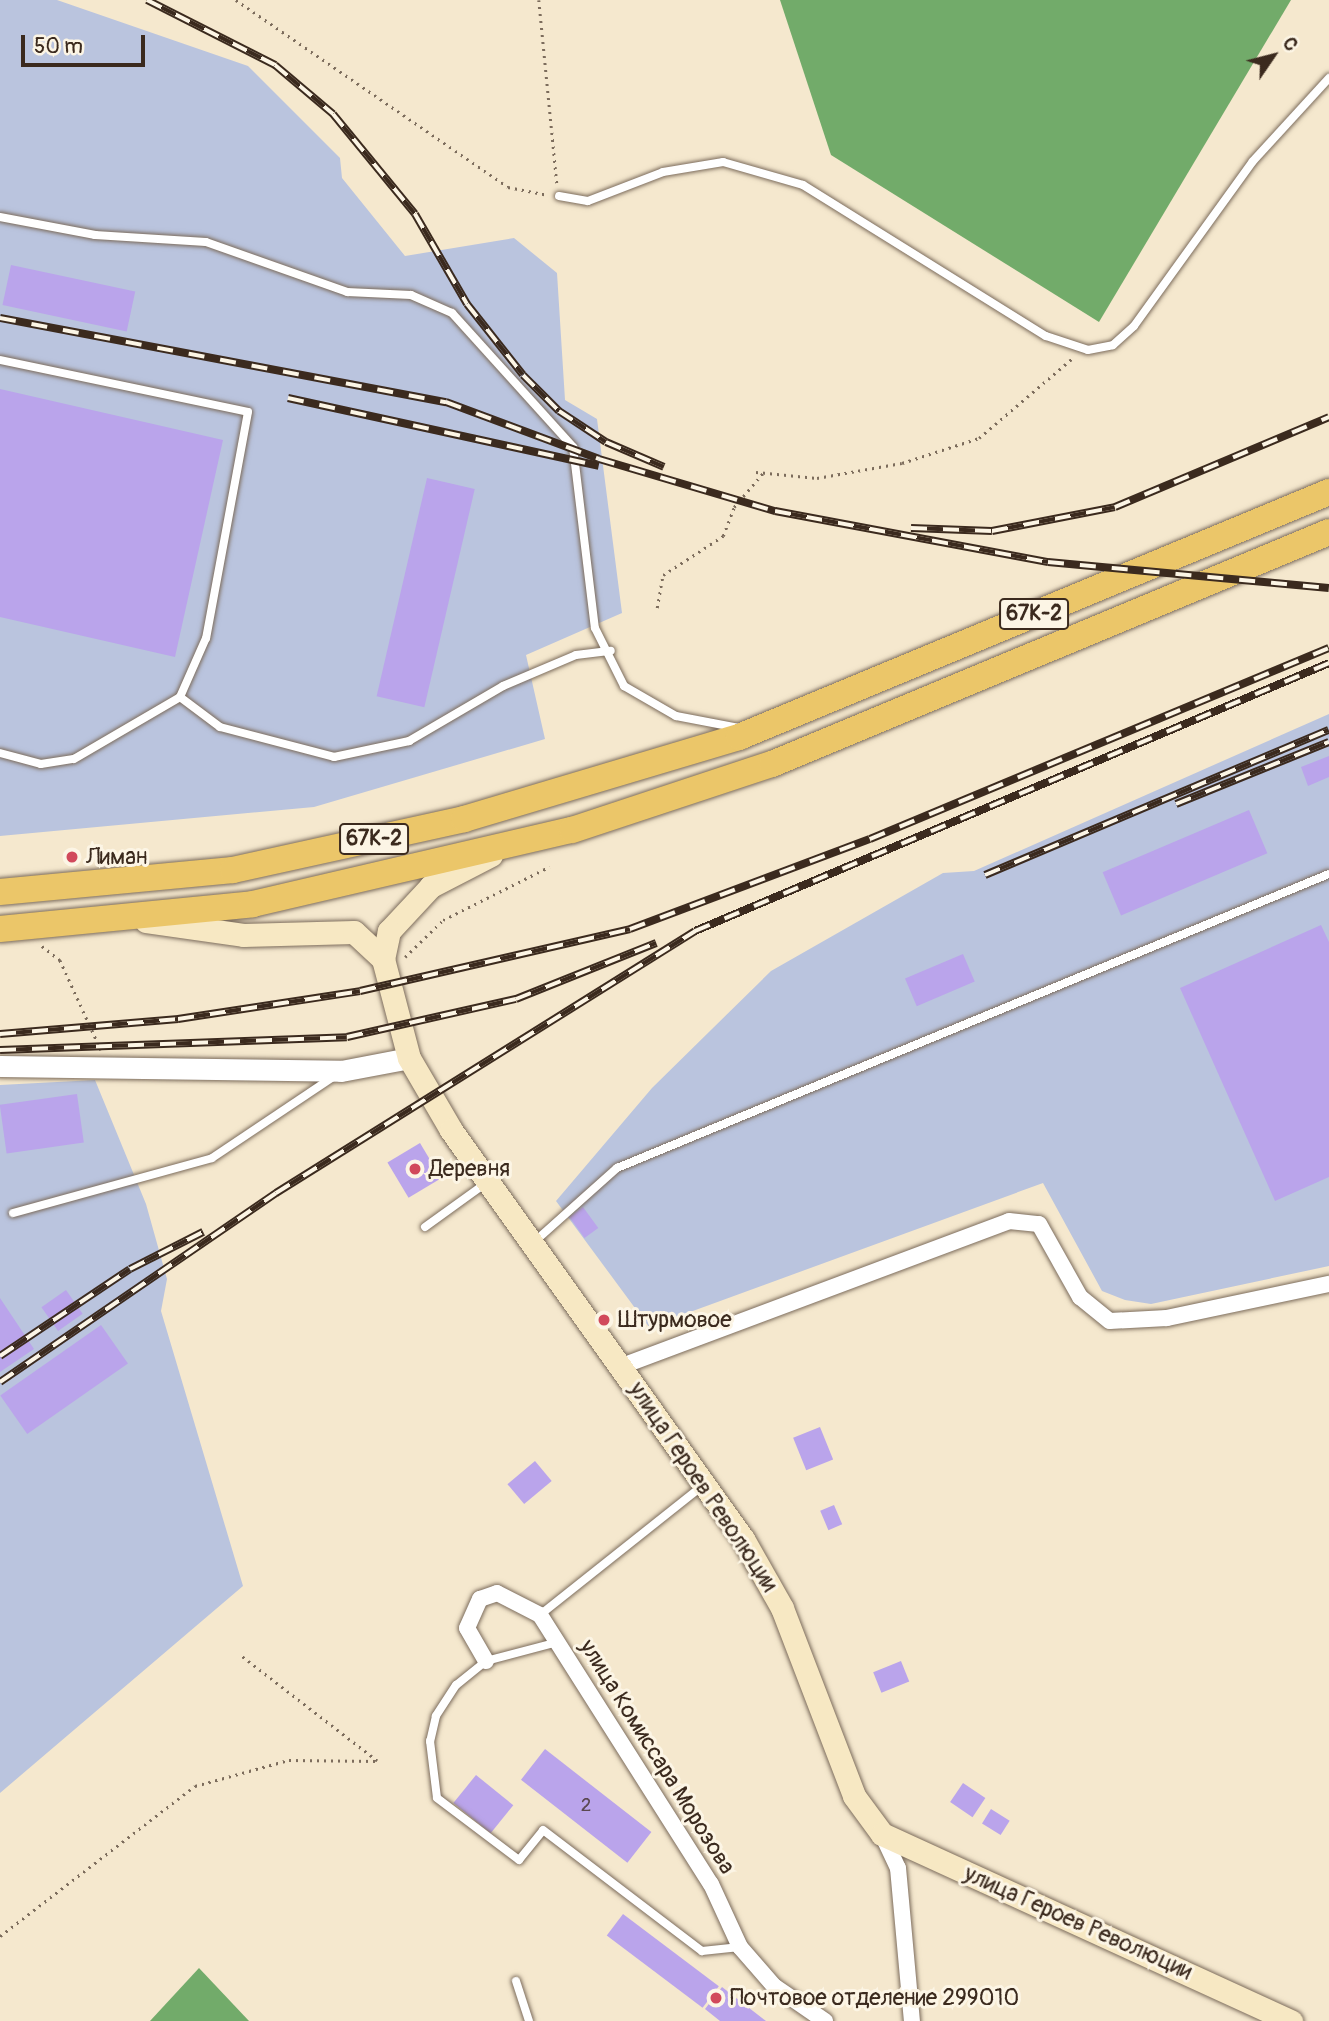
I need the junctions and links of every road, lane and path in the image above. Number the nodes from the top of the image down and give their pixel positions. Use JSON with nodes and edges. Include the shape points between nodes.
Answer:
{"nodes":[{"id":1,"x":236,"y":0,"type":"edge"},
{"id":2,"x":539,"y":0,"type":"edge"},
{"id":3,"x":1329,"y":78,"type":"edge"},
{"id":4,"x":559,"y":197,"type":"junction"},
{"id":5,"x":0,"y":217,"type":"edge"},
{"id":6,"x":1083,"y":348,"type":"junction"},
{"id":7,"x":0,"y":359,"type":"edge"},
{"id":8,"x":756,"y":472,"type":"dead end"},
{"id":9,"x":763,"y":473,"type":"junction"},
{"id":10,"x":1329,"y":492,"type":"edge"},
{"id":11,"x":1329,"y":532,"type":"edge"},
{"id":12,"x":657,"y":608,"type":"dead end"},
{"id":13,"x":611,"y":651,"type":"junction"},
{"id":14,"x":180,"y":697,"type":"junction"},
{"id":15,"x":755,"y":730,"type":"junction"},
{"id":16,"x":0,"y":753,"type":"edge"},
{"id":17,"x":509,"y":846,"type":"junction"},
{"id":18,"x":549,"y":867,"type":"dead end"},
{"id":19,"x":1329,"y":874,"type":"edge"},
{"id":20,"x":0,"y":892,"type":"edge"},
{"id":21,"x":120,"y":917,"type":"junction"},
{"id":22,"x":0,"y":929,"type":"edge"},
{"id":23,"x":37,"y":941,"type":"dead end"},
{"id":24,"x":385,"y":968,"type":"junction"},
{"id":25,"x":409,"y":1058,"type":"junction"},
{"id":26,"x":0,"y":1066,"type":"edge"},
{"id":27,"x":107,"y":1067,"type":"junction"},
{"id":28,"x":341,"y":1071,"type":"junction"},
{"id":29,"x":488,"y":1181,"type":"junction"},
{"id":30,"x":13,"y":1213,"type":"dead end"},
{"id":31,"x":425,"y":1227,"type":"dead end"},
{"id":32,"x":533,"y":1243,"type":"junction"},
{"id":33,"x":1329,"y":1284,"type":"edge"},
{"id":34,"x":622,"y":1366,"type":"junction"},
{"id":35,"x":704,"y":1485,"type":"junction"},
{"id":36,"x":540,"y":1615,"type":"junction"},
{"id":37,"x":558,"y":1642,"type":"junction"},
{"id":38,"x":241,"y":1656,"type":"dead end"},
{"id":39,"x":486,"y":1661,"type":"junction"},
{"id":40,"x":882,"y":1834,"type":"junction"},
{"id":41,"x":0,"y":1936,"type":"edge"},
{"id":42,"x":740,"y":1947,"type":"junction"},
{"id":43,"x":516,"y":1981,"type":"dead end"},
{"id":44,"x":529,"y":2021,"type":"edge"},
{"id":45,"x":825,"y":2021,"type":"edge"},
{"id":46,"x":912,"y":2021,"type":"edge"},
{"id":47,"x":1291,"y":2021,"type":"edge"}],
"edges":[{"from":1,"to":4,"type":"path","via":[[508,187]]},
{"from":2,"to":4,"type":"path"},
{"from":3,"to":6,"type":"lane","via":[[1253,161],[1135,327],[1113,345]]},
{"from":4,"to":6,"type":"lane","via":[[589,201],[663,172],[723,162],[803,185],[1046,336]]},
{"from":5,"to":13,"type":"lane","via":[[95,236],[206,242],[346,292],[411,295],[452,313],[573,447],[595,628]]},
{"from":6,"to":9,"type":"path","via":[[979,438],[902,463],[817,478]]},
{"from":7,"to":14,"type":"lane","via":[[247,412],[206,638]]},
{"from":8,"to":9,"type":"path"},
{"from":9,"to":12,"type":"path","via":[[734,507],[723,536],[663,575]]},
{"from":10,"to":15,"type":"highway","number":"67К-2"},
{"from":11,"to":17,"type":"highway","number":"67К-2","via":[[772,764]]},
{"from":13,"to":14,"type":"lane","via":[[576,655],[503,686],[409,741],[334,757],[220,727]]},
{"from":13,"to":15,"type":"lane","via":[[634,695],[692,721]]},
{"from":14,"to":16,"type":"lane","via":[[74,759],[41,764]]},
{"from":15,"to":20,"type":"highway","number":"67К-2","via":[[464,819],[233,870]]},
{"from":17,"to":21,"type":"highway","number":"67К-2","via":[[253,904]]},
{"from":17,"to":24,"type":"main road","via":[[431,886],[404,909],[389,931]]},
{"from":18,"to":24,"type":"path","via":[[443,920]]},
{"from":19,"to":32,"type":"lane","via":[[617,1168]]},
{"from":21,"to":22,"type":"highway","number":"67К-2"},
{"from":21,"to":24,"type":"main road","via":[[243,935],[354,932]]},
{"from":23,"to":27,"type":"path","via":[[60,960]]},
{"from":24,"to":25,"type":"main road","name":"улица Героев Революции"},
{"from":25,"to":28,"type":"street"},
{"from":25,"to":29,"type":"main road","name":"улица Героев Революции"},
{"from":26,"to":27,"type":"street"},
{"from":27,"to":28,"type":"street"},
{"from":28,"to":30,"type":"lane","via":[[212,1158]]},
{"from":29,"to":31,"type":"lane"},
{"from":29,"to":32,"type":"main road","name":"улица Героев Революции"},
{"from":32,"to":34,"type":"main road","name":"улица Героев Революции"},
{"from":33,"to":34,"type":"street","via":[[1167,1318],[1110,1321],[1080,1297],[1039,1224],[1009,1221]]},
{"from":34,"to":35,"type":"main road","name":"улица Героев Революции"},
{"from":35,"to":36,"type":"lane"},
{"from":35,"to":40,"type":"main road","name":"улица Героев Революции","via":[[782,1608],[832,1753]]},
{"from":36,"to":37,"type":"street","name":"улица Комиссара Морозова"},
{"from":36,"to":39,"type":"street","name":"улица Комиссара Морозова","via":[[497,1593],[480,1599],[467,1628]]},
{"from":37,"to":39,"type":"lane"},
{"from":37,"to":42,"type":"street","name":"улица Комиссара Морозова","via":[[711,1884]]},
{"from":38,"to":41,"type":"path","via":[[377,1761],[289,1760],[195,1786]]},
{"from":39,"to":42,"type":"lane","via":[[456,1685],[436,1716],[430,1741],[437,1798],[519,1860],[543,1830],[702,1951]]},
{"from":40,"to":46,"type":"street","via":[[898,1868]]},
{"from":40,"to":47,"type":"main road","name":"улица Героев Революции"},
{"from":42,"to":45,"type":"street","name":"улица Комиссара Морозова","via":[[774,1986]]},
{"from":43,"to":44,"type":"lane"}]}
